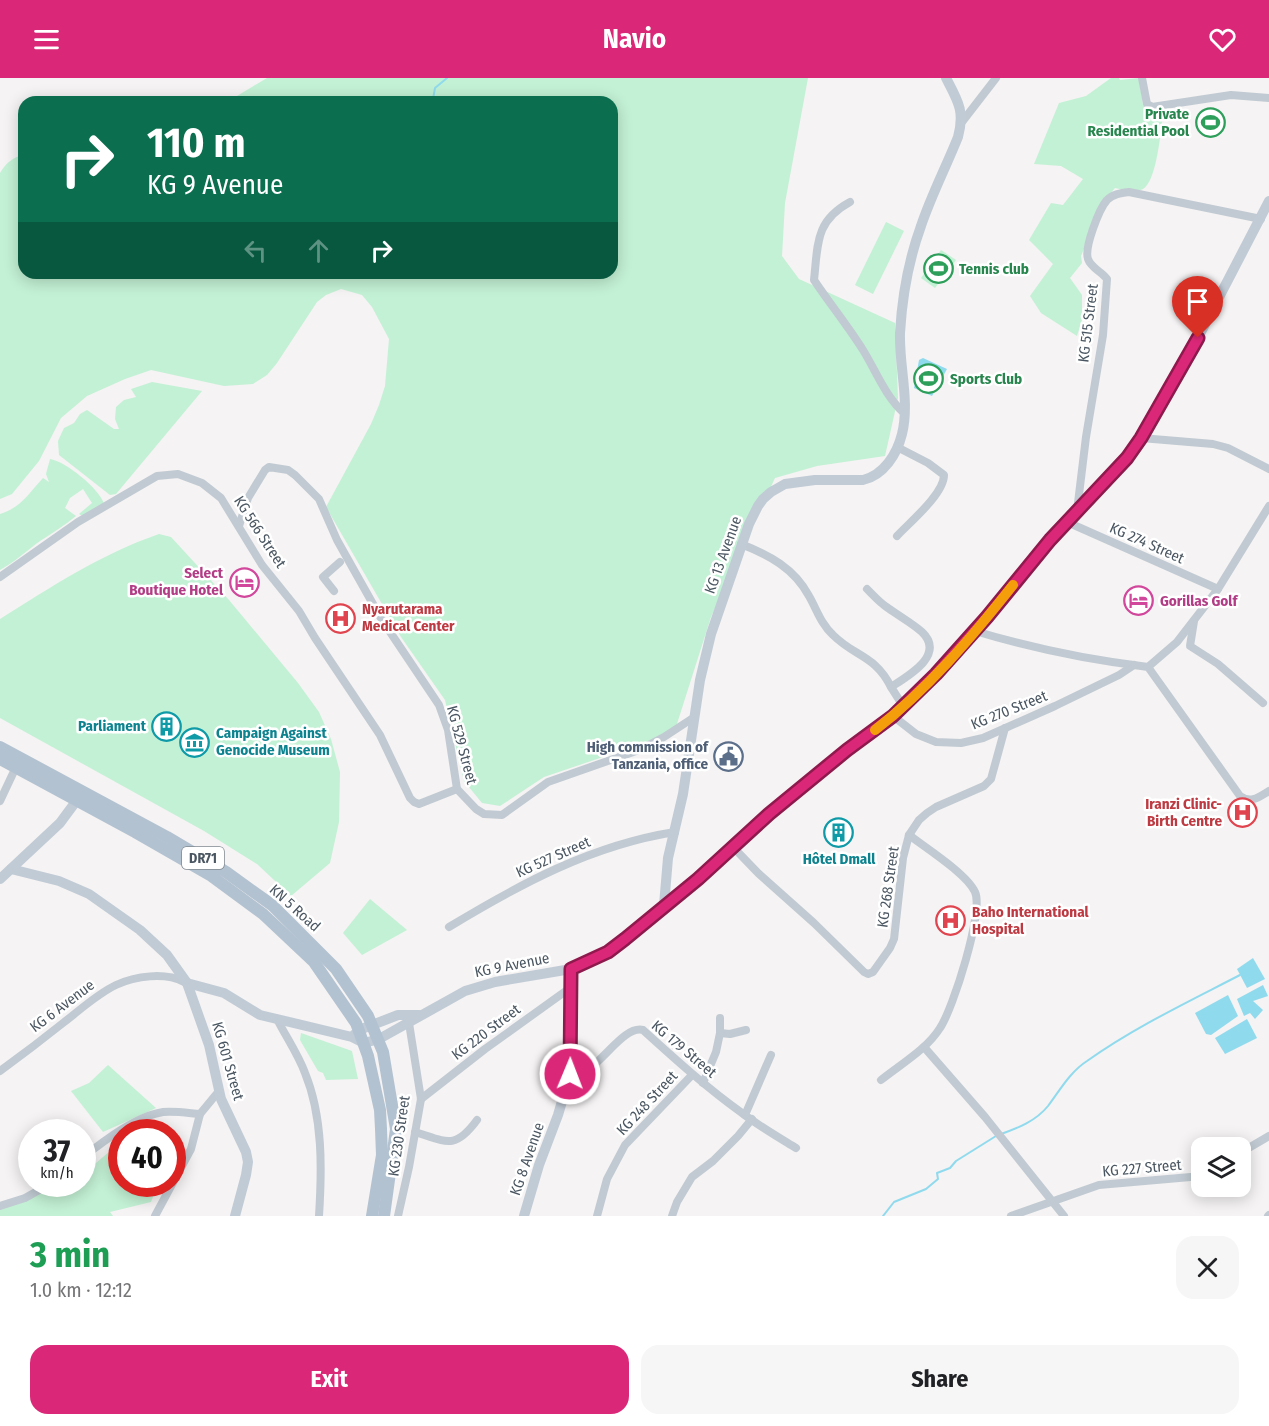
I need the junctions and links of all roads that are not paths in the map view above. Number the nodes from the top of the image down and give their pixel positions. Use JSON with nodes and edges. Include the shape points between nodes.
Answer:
{"nodes":[{"id":1,"x":946,"y":78,"type":"edge"},
{"id":2,"x":996,"y":78,"type":"edge"},
{"id":3,"x":1142,"y":78,"type":"edge"},
{"id":4,"x":1269,"y":98,"type":"edge"},
{"id":5,"x":962,"y":122,"type":"junction"},
{"id":6,"x":1269,"y":201,"type":"edge"},
{"id":7,"x":850,"y":202,"type":"dead end"},
{"id":8,"x":1261,"y":219,"type":"junction"},
{"id":9,"x":904,"y":413,"type":"junction"},
{"id":10,"x":1141,"y":438,"type":"junction"},
{"id":11,"x":897,"y":447,"type":"junction"},
{"id":12,"x":1269,"y":469,"type":"edge"},
{"id":13,"x":248,"y":498,"type":"junction"},
{"id":14,"x":1269,"y":506,"type":"edge"},
{"id":15,"x":231,"y":510,"type":"junction"},
{"id":16,"x":1077,"y":512,"type":"junction"},
{"id":17,"x":1267,"y":515,"type":"edge"},
{"id":18,"x":1066,"y":522,"type":"junction"},
{"id":19,"x":239,"y":526,"type":"junction"},
{"id":20,"x":897,"y":536,"type":"dead end"},
{"id":21,"x":741,"y":544,"type":"junction"},
{"id":22,"x":340,"y":562,"type":"dead end"},
{"id":23,"x":0,"y":577,"type":"edge"},
{"id":24,"x":867,"y":589,"type":"dead end"},
{"id":25,"x":1218,"y":589,"type":"junction"},
{"id":26,"x":334,"y":591,"type":"dead end"},
{"id":27,"x":1194,"y":619,"type":"junction"},
{"id":28,"x":975,"y":631,"type":"junction"},
{"id":29,"x":1134,"y":665,"type":"junction"},
{"id":30,"x":1148,"y":667,"type":"junction"},
{"id":31,"x":891,"y":687,"type":"junction"},
{"id":32,"x":1263,"y":703,"type":"dead end"},
{"id":33,"x":903,"y":706,"type":"junction"},
{"id":34,"x":893,"y":716,"type":"junction"},
{"id":35,"x":693,"y":718,"type":"junction"},
{"id":36,"x":1005,"y":728,"type":"junction"},
{"id":37,"x":0,"y":747,"type":"edge"},
{"id":38,"x":0,"y":759,"type":"edge"},
{"id":39,"x":16,"y":767,"type":"junction"},
{"id":40,"x":457,"y":789,"type":"junction"},
{"id":41,"x":1269,"y":791,"type":"edge"},
{"id":42,"x":77,"y":800,"type":"junction"},
{"id":43,"x":0,"y":801,"type":"edge"},
{"id":44,"x":675,"y":832,"type":"junction"},
{"id":45,"x":909,"y":835,"type":"junction"},
{"id":46,"x":733,"y":847,"type":"junction"},
{"id":47,"x":11,"y":869,"type":"junction"},
{"id":48,"x":0,"y":879,"type":"edge"},
{"id":49,"x":664,"y":905,"type":"junction"},
{"id":50,"x":449,"y":927,"type":"dead end"},
{"id":51,"x":571,"y":969,"type":"junction"},
{"id":52,"x":187,"y":983,"type":"junction"},
{"id":53,"x":570,"y":988,"type":"junction"},
{"id":54,"x":419,"y":1015,"type":"junction"},
{"id":55,"x":720,"y":1018,"type":"dead end"},
{"id":56,"x":278,"y":1019,"type":"junction"},
{"id":57,"x":409,"y":1023,"type":"junction"},
{"id":58,"x":372,"y":1025,"type":"junction"},
{"id":59,"x":746,"y":1030,"type":"dead end"},
{"id":60,"x":720,"y":1034,"type":"junction"},
{"id":61,"x":358,"y":1037,"type":"junction"},
{"id":62,"x":379,"y":1039,"type":"junction"},
{"id":63,"x":924,"y":1047,"type":"junction"},
{"id":64,"x":771,"y":1055,"type":"dead end"},
{"id":65,"x":0,"y":1071,"type":"edge"},
{"id":66,"x":570,"y":1074,"type":"junction"},
{"id":67,"x":692,"y":1075,"type":"junction"},
{"id":68,"x":881,"y":1080,"type":"dead end"},
{"id":69,"x":703,"y":1083,"type":"junction"},
{"id":70,"x":219,"y":1091,"type":"junction"},
{"id":71,"x":421,"y":1099,"type":"junction"},
{"id":72,"x":200,"y":1114,"type":"junction"},
{"id":73,"x":748,"y":1117,"type":"junction"},
{"id":74,"x":477,"y":1120,"type":"dead end"},
{"id":75,"x":415,"y":1132,"type":"junction"},
{"id":76,"x":1269,"y":1136,"type":"edge"},
{"id":77,"x":1251,"y":1147,"type":"edge"},
{"id":78,"x":96,"y":1148,"type":"edge"},
{"id":79,"x":796,"y":1149,"type":"dead end"},
{"id":80,"x":1191,"y":1177,"type":"edge"},
{"id":81,"x":27,"y":1197,"type":"edge"},
{"id":82,"x":1051,"y":1201,"type":"junction"},
{"id":83,"x":0,"y":1206,"type":"edge"},
{"id":84,"x":155,"y":1216,"type":"edge"},
{"id":85,"x":235,"y":1216,"type":"edge"},
{"id":86,"x":319,"y":1216,"type":"edge"},
{"id":87,"x":372,"y":1216,"type":"edge"},
{"id":88,"x":384,"y":1216,"type":"edge"},
{"id":89,"x":398,"y":1216,"type":"edge"},
{"id":90,"x":524,"y":1216,"type":"edge"},
{"id":91,"x":597,"y":1216,"type":"edge"},
{"id":92,"x":672,"y":1216,"type":"edge"},
{"id":93,"x":1011,"y":1216,"type":"edge"},
{"id":94,"x":1064,"y":1216,"type":"edge"}],
"edges":[{"from":1,"to":5,"type":"main road"},
{"from":2,"to":5,"type":"street"},
{"from":3,"to":4,"type":"street","via":[[1147,104],[1152,107],[1231,95]]},
{"from":5,"to":9,"type":"main road","name":"KG 13 Avenue","via":[[920,227],[904,293],[900,335]]},
{"from":6,"to":8,"type":"main road","name":"KG 9 Avenue"},
{"from":7,"to":9,"type":"street","via":[[834,210],[821,230],[814,280],[863,350],[892,401]]},
{"from":8,"to":10,"type":"main road","name":"KG 9 Avenue"},
{"from":8,"to":16,"type":"street","name":"KG 515 Street","via":[[1140,193],[1118,193],[1107,200],[1086,255],[1088,262],[1107,279],[1103,335]]},
{"from":9,"to":11,"type":"main road","name":"KG 13 Avenue"},
{"from":10,"to":12,"type":"street","via":[[1213,444]]},
{"from":10,"to":16,"type":"main road","name":"KG 9 Avenue"},
{"from":11,"to":20,"type":"street","via":[[944,475],[932,498]]},
{"from":11,"to":21,"type":"main road","name":"KG 13 Avenue","via":[[886,465],[871,478],[800,481],[771,492],[758,506]]},
{"from":13,"to":15,"type":"street"},
{"from":13,"to":19,"type":"street"},
{"from":13,"to":40,"type":"street","name":"KG 529 Street","via":[[265,470],[274,466],[295,475],[319,499],[342,550],[382,620],[442,711]]},
{"from":14,"to":17,"type":"street"},
{"from":15,"to":19,"type":"street","name":"KG 566 Street"},
{"from":15,"to":23,"type":"street","name":"KG 566 Street","via":[[210,488],[194,479],[178,474],[157,476],[78,522]]},
{"from":16,"to":18,"type":"main road","name":"KG 9 Avenue"},
{"from":17,"to":25,"type":"street"},
{"from":18,"to":25,"type":"street","name":"KG 274 Street"},
{"from":18,"to":28,"type":"main road","name":"KG 9 Avenue"},
{"from":19,"to":40,"type":"street","name":"KG 566 Street","via":[[380,735],[410,798],[425,802]]},
{"from":21,"to":31,"type":"street","via":[[771,557],[791,572],[825,627],[877,666]]},
{"from":21,"to":35,"type":"main road","name":"KG 13 Avenue","via":[[711,634]]},
{"from":22,"to":26,"type":"street","via":[[324,577]]},
{"from":24,"to":31,"type":"street","via":[[921,631],[930,647],[923,664]]},
{"from":25,"to":27,"type":"street"},
{"from":27,"to":30,"type":"street","via":[[1177,642]]},
{"from":27,"to":32,"type":"street","via":[[1190,646]]},
{"from":28,"to":29,"type":"street","via":[[1013,643]]},
{"from":28,"to":33,"type":"main road","name":"KG 9 Avenue"},
{"from":29,"to":30,"type":"street"},
{"from":29,"to":36,"type":"street","name":"KG 270 Street"},
{"from":30,"to":41,"type":"street","via":[[1240,795],[1251,800]]},
{"from":31,"to":33,"type":"street"},
{"from":33,"to":34,"type":"main road","name":"KG 9 Avenue"},
{"from":34,"to":36,"type":"street","name":"KG 270 Street","via":[[916,734],[936,742],[961,743]]},
{"from":34,"to":46,"type":"main road","name":"KG 9 Avenue"},
{"from":35,"to":40,"type":"street","name":"KG 529 Street","via":[[639,750],[548,782],[502,815],[484,814]]},
{"from":35,"to":44,"type":"main road","name":"KG 13 Avenue"},
{"from":36,"to":45,"type":"street","name":"KG 268 Street","via":[[991,779],[927,813]]},
{"from":37,"to":58,"type":"main road","name":"KN 5 Road","number":"DR71","via":[[193,852],[248,887],[272,905],[336,969]]},
{"from":38,"to":39,"type":"main road","name":"KN 5 Road","number":"DR71"},
{"from":39,"to":42,"type":"main road","name":"KN 5 Road","number":"DR71"},
{"from":39,"to":43,"type":"street"},
{"from":42,"to":47,"type":"main road","via":[[60,823]]},
{"from":42,"to":61,"type":"main road","name":"KN 5 Road","number":"DR71","via":[[210,875],[263,914],[314,962]]},
{"from":44,"to":49,"type":"main road","name":"KG 13 Avenue","via":[[668,858]]},
{"from":44,"to":50,"type":"street","name":"KG 527 Street","via":[[578,858],[501,895]]},
{"from":45,"to":46,"type":"street","name":"KG 268 Street","via":[[894,939],[878,968],[868,974]]},
{"from":45,"to":63,"type":"street","via":[[966,878],[978,902],[975,926],[948,1013]]},
{"from":46,"to":49,"type":"main road","name":"KG 9 Avenue"},
{"from":47,"to":48,"type":"main road"},
{"from":47,"to":52,"type":"main road","name":"KG 601 Street","via":[[59,881],[89,894],[140,930],[167,955]]},
{"from":49,"to":51,"type":"main road","name":"KG 9 Avenue","via":[[608,952]]},
{"from":51,"to":53,"type":"main road","name":"KG 8 Avenue"},
{"from":51,"to":54,"type":"main road","name":"KG 9 Avenue","via":[[475,988]]},
{"from":52,"to":56,"type":"main road","name":"KG 6 Avenue","via":[[224,993],[260,1015]]},
{"from":52,"to":65,"type":"street","name":"KG 6 Avenue","via":[[164,976],[114,986]]},
{"from":52,"to":70,"type":"main road","name":"KG 601 Street","via":[[209,1045]]},
{"from":53,"to":66,"type":"main road","name":"KG 8 Avenue"},
{"from":53,"to":71,"type":"street","name":"KG 220 Street"},
{"from":54,"to":57,"type":"main road","name":"KG 9 Avenue"},
{"from":54,"to":58,"type":"main road","name":"KG 9 Avenue","via":[[398,1015]]},
{"from":55,"to":60,"type":"street"},
{"from":56,"to":61,"type":"main road","name":"KG 6 Avenue"},
{"from":56,"to":86,"type":"street","via":[[306,1073],[313,1101],[320,1142]]},
{"from":57,"to":62,"type":"main road","name":"KG 9 Avenue"},
{"from":57,"to":71,"type":"street","name":"KG 230 Street"},
{"from":58,"to":61,"type":"main road","name":"KG 9 Avenue"},
{"from":58,"to":62,"type":"main road","name":"KN 5 Road","number":"DR71"},
{"from":59,"to":60,"type":"street"},
{"from":60,"to":69,"type":"street"},
{"from":61,"to":62,"type":"main road","name":"KG 9 Avenue"},
{"from":61,"to":87,"type":"main road","name":"KN 5 Road","number":"DR71","via":[[380,1110],[382,1155]]},
{"from":62,"to":88,"type":"main road","name":"KN 5 Road","number":"DR71","via":[[396,1129]]},
{"from":63,"to":68,"type":"street"},
{"from":63,"to":82,"type":"street"},
{"from":64,"to":73,"type":"street"},
{"from":66,"to":67,"type":"street","name":"KG 179 Street","via":[[588,1069],[638,1029]]},
{"from":66,"to":90,"type":"main road","name":"KG 8 Avenue"},
{"from":67,"to":69,"type":"street","name":"KG 179 Street"},
{"from":67,"to":91,"type":"street","name":"KG 248 Street","via":[[625,1145],[607,1179]]},
{"from":69,"to":73,"type":"street","name":"KG 179 Street"},
{"from":70,"to":72,"type":"street"},
{"from":70,"to":85,"type":"main road","name":"KG 601 Street","via":[[244,1144],[248,1162]]},
{"from":71,"to":75,"type":"street","name":"KG 230 Street"},
{"from":72,"to":78,"type":"street","via":[[161,1112]]},
{"from":72,"to":84,"type":"street","via":[[191,1149]]},
{"from":73,"to":79,"type":"street","name":"KG 179 Street"},
{"from":73,"to":92,"type":"street","via":[[738,1136],[692,1177]]},
{"from":74,"to":75,"type":"street","via":[[458,1140],[446,1141]]},
{"from":75,"to":89,"type":"street","name":"KG 230 Street"},
{"from":76,"to":77,"type":"street"},
{"from":80,"to":82,"type":"street","name":"KG 227 Street","via":[[1098,1185]]},
{"from":81,"to":83,"type":"street"},
{"from":82,"to":93,"type":"street","name":"KG 227 Street"},
{"from":82,"to":94,"type":"street"}]}
